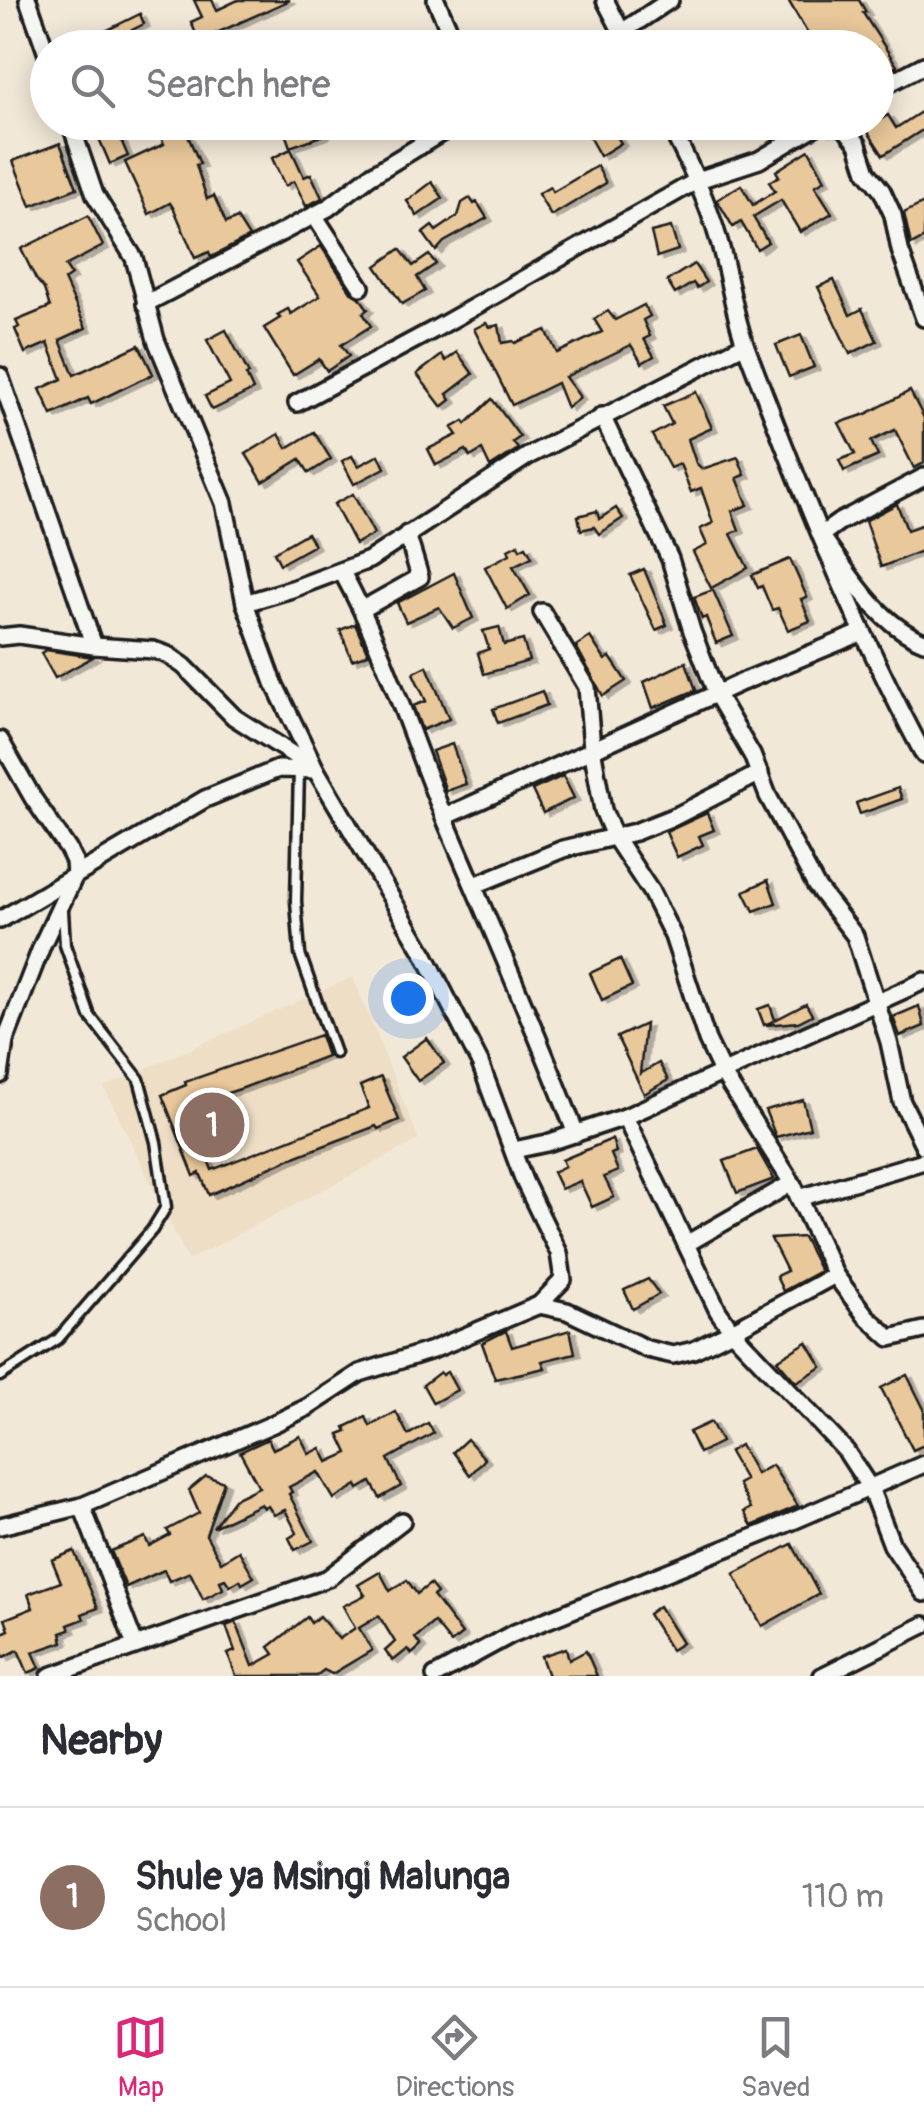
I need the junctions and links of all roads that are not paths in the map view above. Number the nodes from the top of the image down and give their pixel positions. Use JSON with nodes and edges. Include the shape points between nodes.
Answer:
{"nodes":[{"id":1,"x":28,"y":0,"type":"edge"},
{"id":2,"x":436,"y":0,"type":"edge"},
{"id":3,"x":604,"y":0,"type":"edge"},
{"id":4,"x":670,"y":0,"type":"edge"},
{"id":5,"x":39,"y":30,"type":"edge"},
{"id":6,"x":449,"y":30,"type":"edge"},
{"id":7,"x":620,"y":30,"type":"edge"},
{"id":8,"x":637,"y":30,"type":"edge"},
{"id":9,"x":924,"y":65,"type":"edge"},
{"id":10,"x":894,"y":81,"type":"edge"},
{"id":11,"x":76,"y":140,"type":"edge"},
{"id":12,"x":429,"y":140,"type":"edge"},
{"id":13,"x":677,"y":140,"type":"edge"},
{"id":14,"x":793,"y":140,"type":"edge"},
{"id":15,"x":855,"y":140,"type":"edge"},
{"id":16,"x":698,"y":180,"type":"junction"},
{"id":17,"x":314,"y":215,"type":"junction"},
{"id":18,"x":361,"y":288,"type":"dead end"},
{"id":19,"x":146,"y":304,"type":"junction"},
{"id":20,"x":924,"y":318,"type":"edge"},
{"id":21,"x":745,"y":344,"type":"junction"},
{"id":22,"x":0,"y":376,"type":"edge"},
{"id":23,"x":297,"y":403,"type":"dead end"},
{"id":24,"x":602,"y":416,"type":"junction"},
{"id":25,"x":924,"y":477,"type":"edge"},
{"id":26,"x":407,"y":534,"type":"junction"},
{"id":27,"x":821,"y":535,"type":"junction"},
{"id":28,"x":342,"y":572,"type":"junction"},
{"id":29,"x":244,"y":603,"type":"junction"},
{"id":30,"x":363,"y":609,"type":"junction"},
{"id":31,"x":542,"y":612,"type":"dead end"},
{"id":32,"x":861,"y":633,"type":"junction"},
{"id":33,"x":0,"y":637,"type":"edge"},
{"id":34,"x":921,"y":639,"type":"edge"},
{"id":35,"x":94,"y":646,"type":"junction"},
{"id":36,"x":717,"y":695,"type":"junction"},
{"id":37,"x":0,"y":740,"type":"edge"},
{"id":38,"x":592,"y":748,"type":"junction"},
{"id":39,"x":924,"y":754,"type":"edge"},
{"id":40,"x":308,"y":769,"type":"junction"},
{"id":41,"x":760,"y":773,"type":"junction"},
{"id":42,"x":444,"y":816,"type":"junction"},
{"id":43,"x":614,"y":836,"type":"junction"},
{"id":44,"x":76,"y":875,"type":"junction"},
{"id":45,"x":475,"y":885,"type":"junction"},
{"id":46,"x":62,"y":902,"type":"junction"},
{"id":47,"x":0,"y":920,"type":"edge"},
{"id":48,"x":924,"y":982,"type":"edge"},
{"id":49,"x":874,"y":1006,"type":"junction"},
{"id":50,"x":336,"y":1053,"type":"dead end"},
{"id":51,"x":723,"y":1074,"type":"junction"},
{"id":52,"x":0,"y":1075,"type":"edge"},
{"id":53,"x":626,"y":1117,"type":"junction"},
{"id":54,"x":576,"y":1134,"type":"junction"},
{"id":55,"x":924,"y":1146,"type":"edge"},
{"id":56,"x":514,"y":1150,"type":"junction"},
{"id":57,"x":924,"y":1162,"type":"edge"},
{"id":58,"x":796,"y":1190,"type":"junction"},
{"id":59,"x":688,"y":1243,"type":"junction"},
{"id":60,"x":835,"y":1276,"type":"junction"},
{"id":61,"x":540,"y":1305,"type":"junction"},
{"id":62,"x":924,"y":1330,"type":"edge"},
{"id":63,"x":732,"y":1332,"type":"junction"},
{"id":64,"x":0,"y":1376,"type":"edge"},
{"id":65,"x":924,"y":1464,"type":"edge"},
{"id":66,"x":870,"y":1488,"type":"junction"},
{"id":67,"x":82,"y":1506,"type":"junction"},
{"id":68,"x":402,"y":1522,"type":"dead end"},
{"id":69,"x":0,"y":1526,"type":"edge"},
{"id":70,"x":924,"y":1593,"type":"edge"},
{"id":71,"x":924,"y":1625,"type":"edge"},
{"id":72,"x":135,"y":1645,"type":"junction"},
{"id":73,"x":50,"y":1676,"type":"edge"},
{"id":74,"x":435,"y":1676,"type":"edge"},
{"id":75,"x":822,"y":1676,"type":"edge"}],
"edges":[{"from":1,"to":5,"type":"street"},
{"from":2,"to":6,"type":"street"},
{"from":3,"to":7,"type":"street"},
{"from":4,"to":8,"type":"street"},
{"from":9,"to":10,"type":"street"},
{"from":11,"to":19,"type":"street","via":[[95,195],[134,258]]},
{"from":12,"to":17,"type":"street"},
{"from":13,"to":16,"type":"street"},
{"from":14,"to":16,"type":"street","via":[[759,160]]},
{"from":15,"to":20,"type":"street","via":[[895,220]]},
{"from":16,"to":21,"type":"street"},
{"from":16,"to":23,"type":"street"},
{"from":17,"to":18,"type":"street"},
{"from":17,"to":19,"type":"street"},
{"from":19,"to":29,"type":"street","via":[[224,503]]},
{"from":21,"to":24,"type":"street"},
{"from":21,"to":27,"type":"street"},
{"from":22,"to":35,"type":"street"},
{"from":24,"to":26,"type":"street"},
{"from":24,"to":36,"type":"street","via":[[670,559]]},
{"from":25,"to":27,"type":"street"},
{"from":26,"to":28,"type":"street"},
{"from":26,"to":30,"type":"street","via":[[420,577]]},
{"from":27,"to":32,"type":"street"},
{"from":27,"to":34,"type":"street","via":[[873,605]]},
{"from":28,"to":29,"type":"street"},
{"from":28,"to":30,"type":"street"},
{"from":29,"to":40,"type":"street"},
{"from":30,"to":42,"type":"street"},
{"from":31,"to":38,"type":"street","via":[[587,686]]},
{"from":32,"to":36,"type":"street"},
{"from":32,"to":39,"type":"street"},
{"from":33,"to":35,"type":"street"},
{"from":35,"to":40,"type":"street","via":[[168,655],[234,717]]},
{"from":36,"to":38,"type":"street"},
{"from":36,"to":41,"type":"street"},
{"from":37,"to":44,"type":"street","via":[[68,848]]},
{"from":38,"to":42,"type":"street"},
{"from":38,"to":43,"type":"street"},
{"from":40,"to":44,"type":"street","via":[[278,769],[205,799]]},
{"from":40,"to":50,"type":"lane","via":[[296,901],[300,954]]},
{"from":40,"to":56,"type":"street","via":[[425,955],[480,1063]]},
{"from":41,"to":43,"type":"street","via":[[678,815]]},
{"from":41,"to":49,"type":"street","via":[[816,886],[854,936]]},
{"from":42,"to":45,"type":"street"},
{"from":43,"to":45,"type":"street"},
{"from":43,"to":51,"type":"street","via":[[673,936]]},
{"from":44,"to":46,"type":"street"},
{"from":44,"to":47,"type":"street"},
{"from":45,"to":54,"type":"street"},
{"from":46,"to":52,"type":"street","via":[[5,1041]]},
{"from":46,"to":64,"type":"lane","via":[[64,946],[90,1016],[138,1080],[166,1207],[58,1339]]},
{"from":48,"to":49,"type":"street"},
{"from":49,"to":51,"type":"street"},
{"from":49,"to":55,"type":"street","via":[[902,1102]]},
{"from":51,"to":53,"type":"street"},
{"from":51,"to":58,"type":"street"},
{"from":53,"to":54,"type":"street"},
{"from":53,"to":59,"type":"street"},
{"from":54,"to":56,"type":"street"},
{"from":56,"to":61,"type":"street","via":[[565,1273]]},
{"from":57,"to":58,"type":"street"},
{"from":58,"to":59,"type":"street"},
{"from":58,"to":60,"type":"street"},
{"from":59,"to":63,"type":"street"},
{"from":60,"to":62,"type":"street","via":[[885,1336]]},
{"from":60,"to":63,"type":"street"},
{"from":61,"to":63,"type":"street","via":[[673,1356]]},
{"from":61,"to":67,"type":"street","via":[[360,1373],[274,1424]]},
{"from":63,"to":66,"type":"street","via":[[846,1450]]},
{"from":65,"to":66,"type":"street"},
{"from":66,"to":70,"type":"street","via":[[892,1545]]},
{"from":66,"to":74,"type":"street","via":[[512,1634]]},
{"from":67,"to":69,"type":"street"},
{"from":67,"to":72,"type":"street"},
{"from":68,"to":72,"type":"street","via":[[328,1578]]},
{"from":71,"to":75,"type":"street"},
{"from":72,"to":73,"type":"street"}]}
